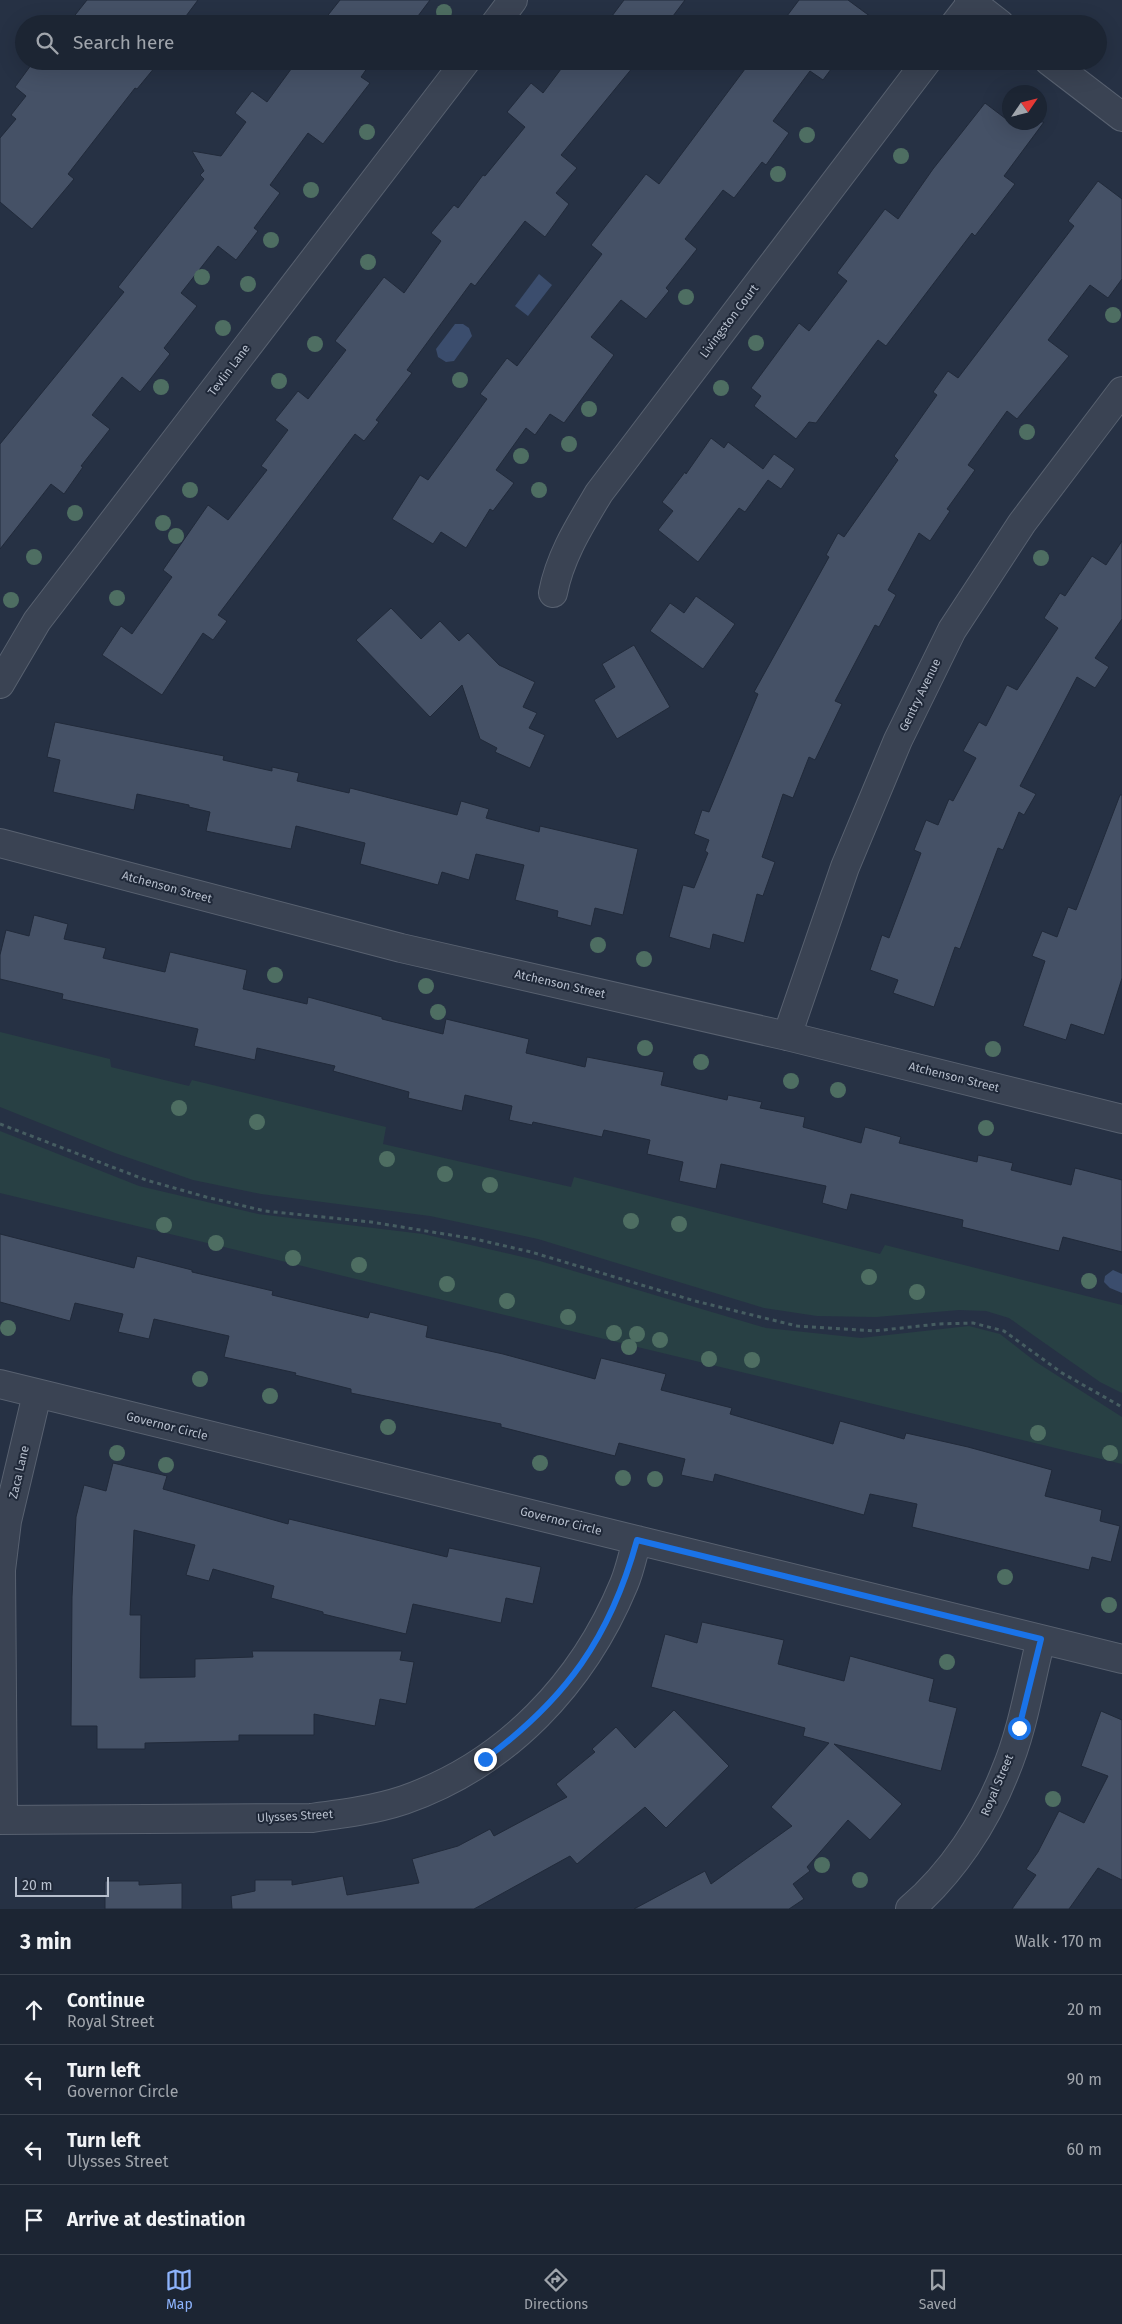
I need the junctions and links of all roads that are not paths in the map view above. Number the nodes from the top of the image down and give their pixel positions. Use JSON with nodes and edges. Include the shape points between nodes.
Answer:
{"nodes":[{"id":1,"x":513,"y":0,"type":"edge"},
{"id":2,"x":970,"y":1,"type":"edge"},
{"id":3,"x":502,"y":15,"type":"edge"},
{"id":4,"x":961,"y":15,"type":"edge"},
{"id":5,"x":988,"y":15,"type":"edge"},
{"id":6,"x":459,"y":70,"type":"edge"},
{"id":7,"x":919,"y":70,"type":"edge"},
{"id":8,"x":1061,"y":70,"type":"edge"},
{"id":9,"x":1122,"y":117,"type":"edge"},
{"id":10,"x":1122,"y":390,"type":"edge"},
{"id":11,"x":553,"y":593,"type":"dead end"},
{"id":12,"x":0,"y":684,"type":"edge"},
{"id":13,"x":0,"y":843,"type":"edge"},
{"id":14,"x":787,"y":1036,"type":"junction"},
{"id":15,"x":1122,"y":1119,"type":"edge"},
{"id":16,"x":0,"y":1384,"type":"edge"},
{"id":17,"x":38,"y":1394,"type":"junction"},
{"id":18,"x":637,"y":1540,"type":"junction"},
{"id":19,"x":1041,"y":1639,"type":"junction"},
{"id":20,"x":1122,"y":1659,"type":"edge"},
{"id":21,"x":2,"y":1820,"type":"edge"},
{"id":22,"x":910,"y":1909,"type":"edge"}],
"edges":[{"from":1,"to":3,"type":"street"},
{"from":2,"to":4,"type":"street"},
{"from":2,"to":5,"type":"street"},
{"from":6,"to":12,"type":"street","name":"Tevlin Lane","via":[[37,621]]},
{"from":7,"to":11,"type":"street","name":"Livingston Court","via":[[599,493],[564,554]]},
{"from":8,"to":9,"type":"street"},
{"from":10,"to":14,"type":"street","name":"Gentry Avenue","via":[[1022,523],[952,630],[898,740],[844,867]]},
{"from":13,"to":14,"type":"street","name":"Atchenson Street","via":[[400,948]]},
{"from":14,"to":15,"type":"street","name":"Atchenson Street"},
{"from":16,"to":17,"type":"street","name":"Governor Circle"},
{"from":17,"to":18,"type":"street","name":"Governor Circle"},
{"from":17,"to":21,"type":"street","name":"Zaca Lane","via":[[7,1521],[1,1570]]},
{"from":18,"to":19,"type":"street","name":"Governor Circle"},
{"from":18,"to":21,"type":"street","name":"Ulysses Street","via":[[625,1582],[603,1631],[570,1680],[520,1733],[485,1759],[440,1785],[403,1800],[368,1809],[311,1818]]},
{"from":19,"to":20,"type":"street","name":"Governor Circle"},
{"from":19,"to":22,"type":"street","name":"Royal Street","via":[[1006,1771],[979,1825],[950,1867]]}]}
